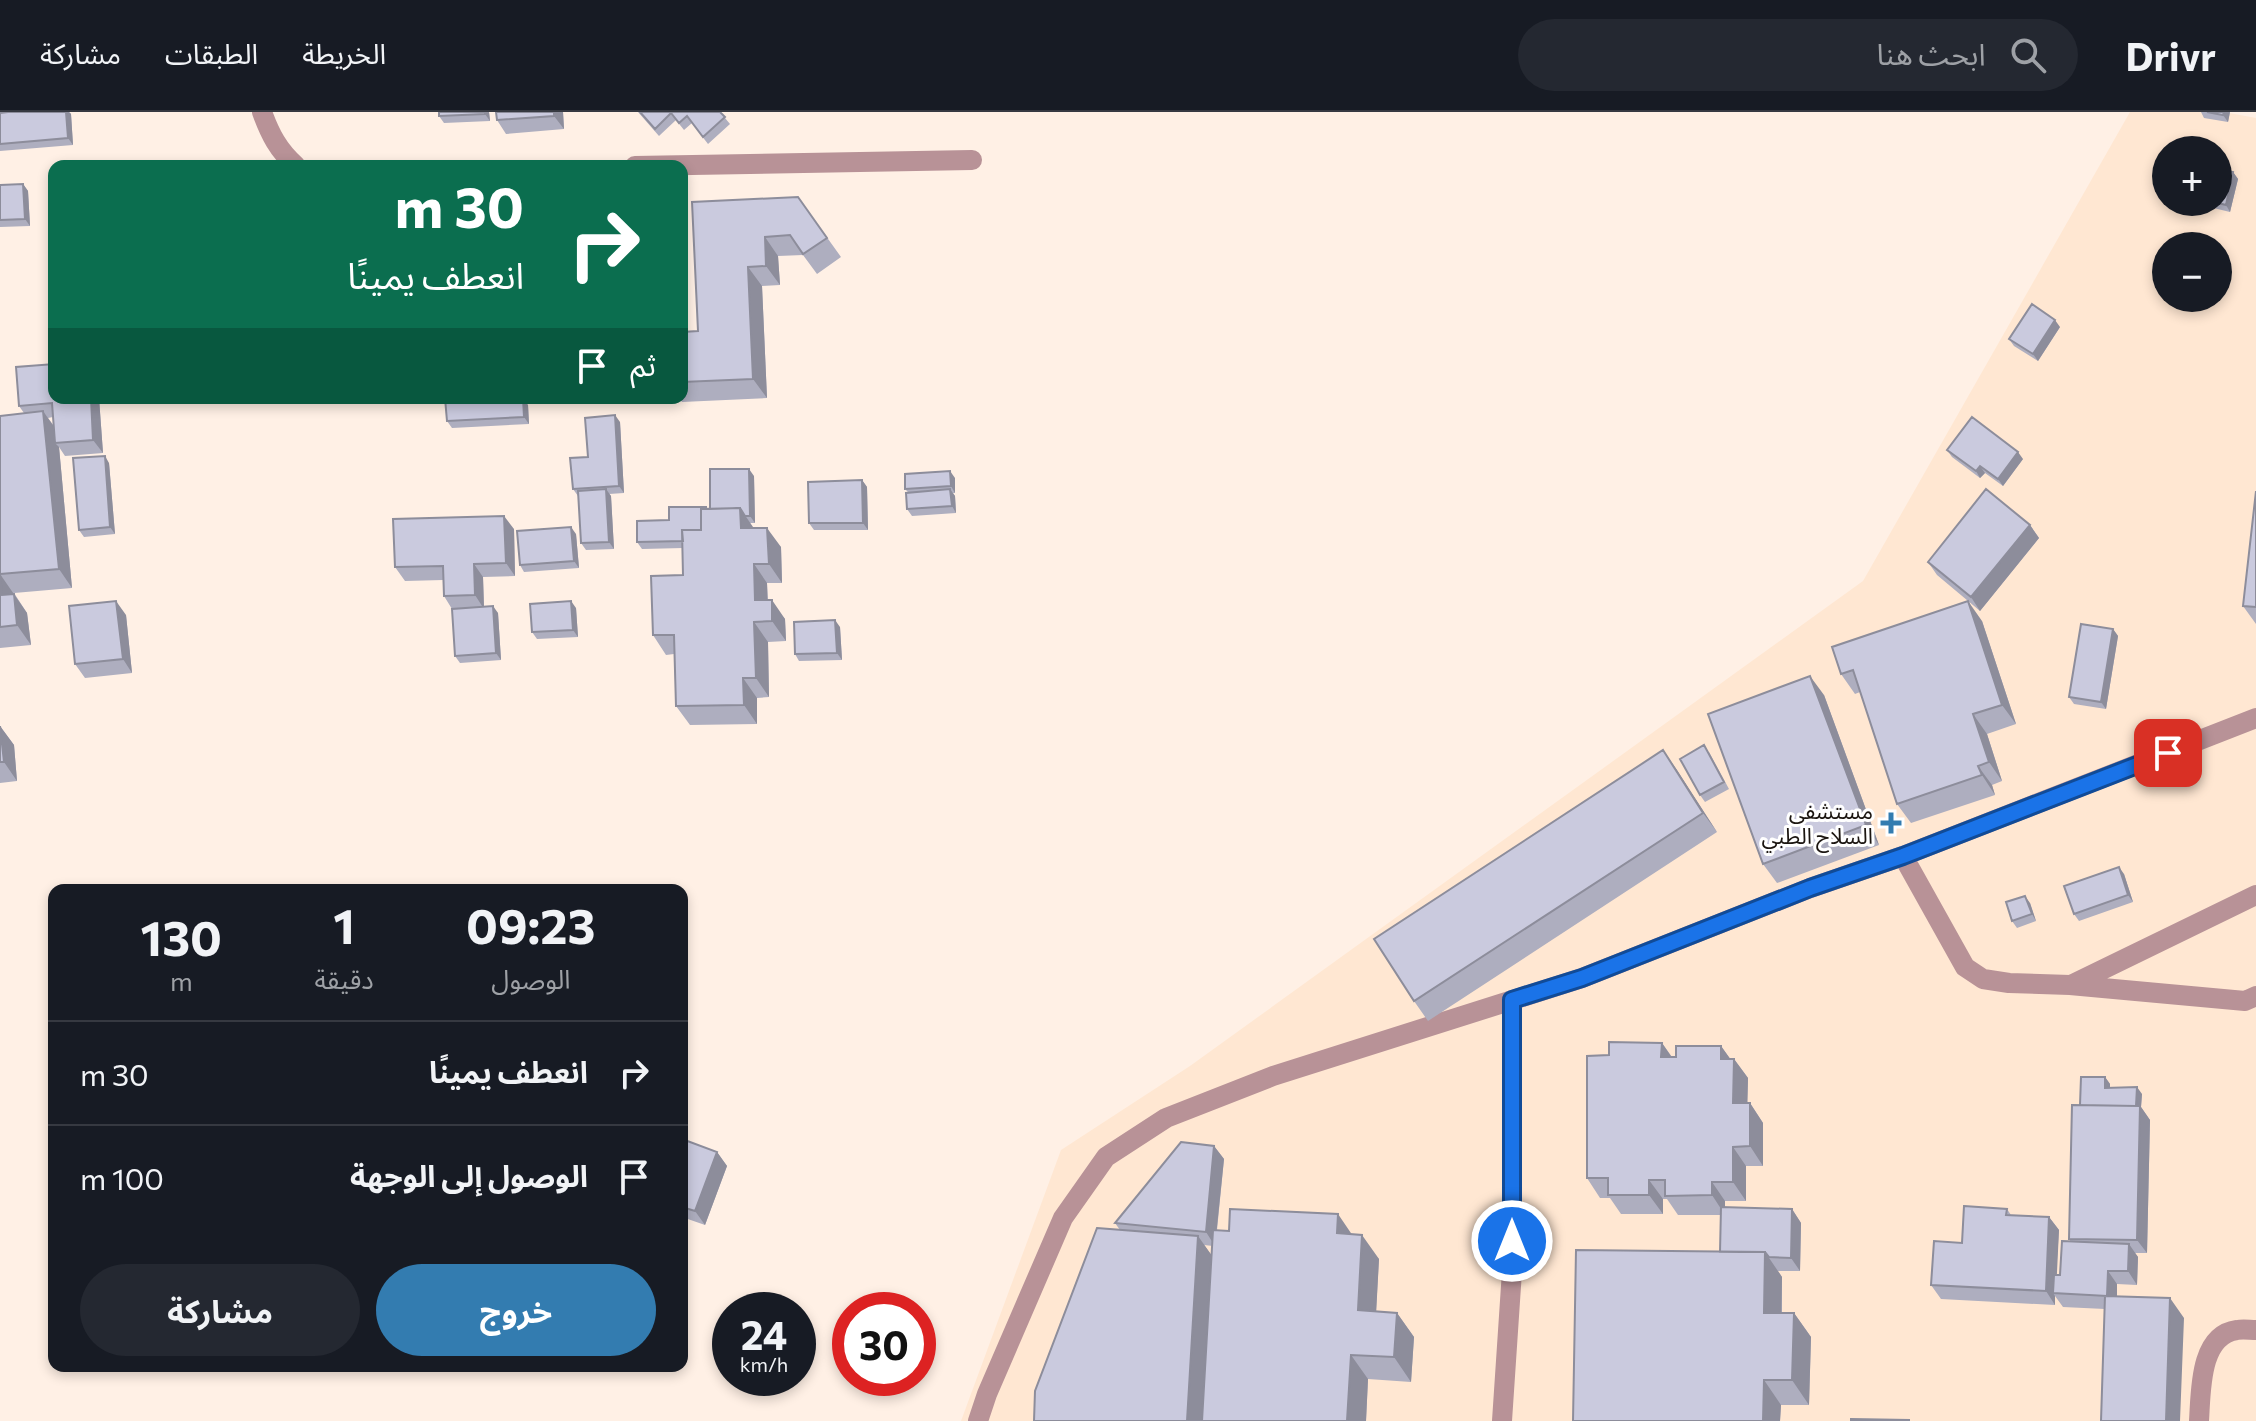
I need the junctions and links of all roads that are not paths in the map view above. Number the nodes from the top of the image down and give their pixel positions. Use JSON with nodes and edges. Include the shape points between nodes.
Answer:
{"nodes":[{"id":1,"x":262,"y":112,"type":"edge"},
{"id":2,"x":289,"y":160,"type":"edge"},
{"id":3,"x":972,"y":160,"type":"dead end"},
{"id":4,"x":688,"y":165,"type":"edge"},
{"id":5,"x":2256,"y":718,"type":"edge"},
{"id":6,"x":1903,"y":856,"type":"junction"},
{"id":7,"x":2256,"y":895,"type":"edge"},
{"id":8,"x":2070,"y":985,"type":"junction"},
{"id":9,"x":2256,"y":996,"type":"edge"},
{"id":10,"x":1512,"y":1000,"type":"junction"},
{"id":11,"x":2256,"y":1330,"type":"edge"},
{"id":12,"x":978,"y":1421,"type":"edge"},
{"id":13,"x":1502,"y":1421,"type":"edge"},
{"id":14,"x":2199,"y":1421,"type":"edge"}],
"edges":[{"from":1,"to":2,"type":"street","via":[[270,135]]},
{"from":3,"to":4,"type":"street"},
{"from":5,"to":6,"type":"street"},
{"from":6,"to":8,"type":"street","via":[[1965,967],[1983,979]]},
{"from":6,"to":10,"type":"street"},
{"from":7,"to":8,"type":"street"},
{"from":8,"to":9,"type":"street","via":[[2245,1001]]},
{"from":10,"to":12,"type":"street","via":[[1273,1076],[1166,1118],[1106,1157],[1063,1218]]},
{"from":10,"to":13,"type":"street","via":[[1512,1271]]},
{"from":11,"to":14,"type":"street","via":[[2234,1330],[2213,1343]]}]}
